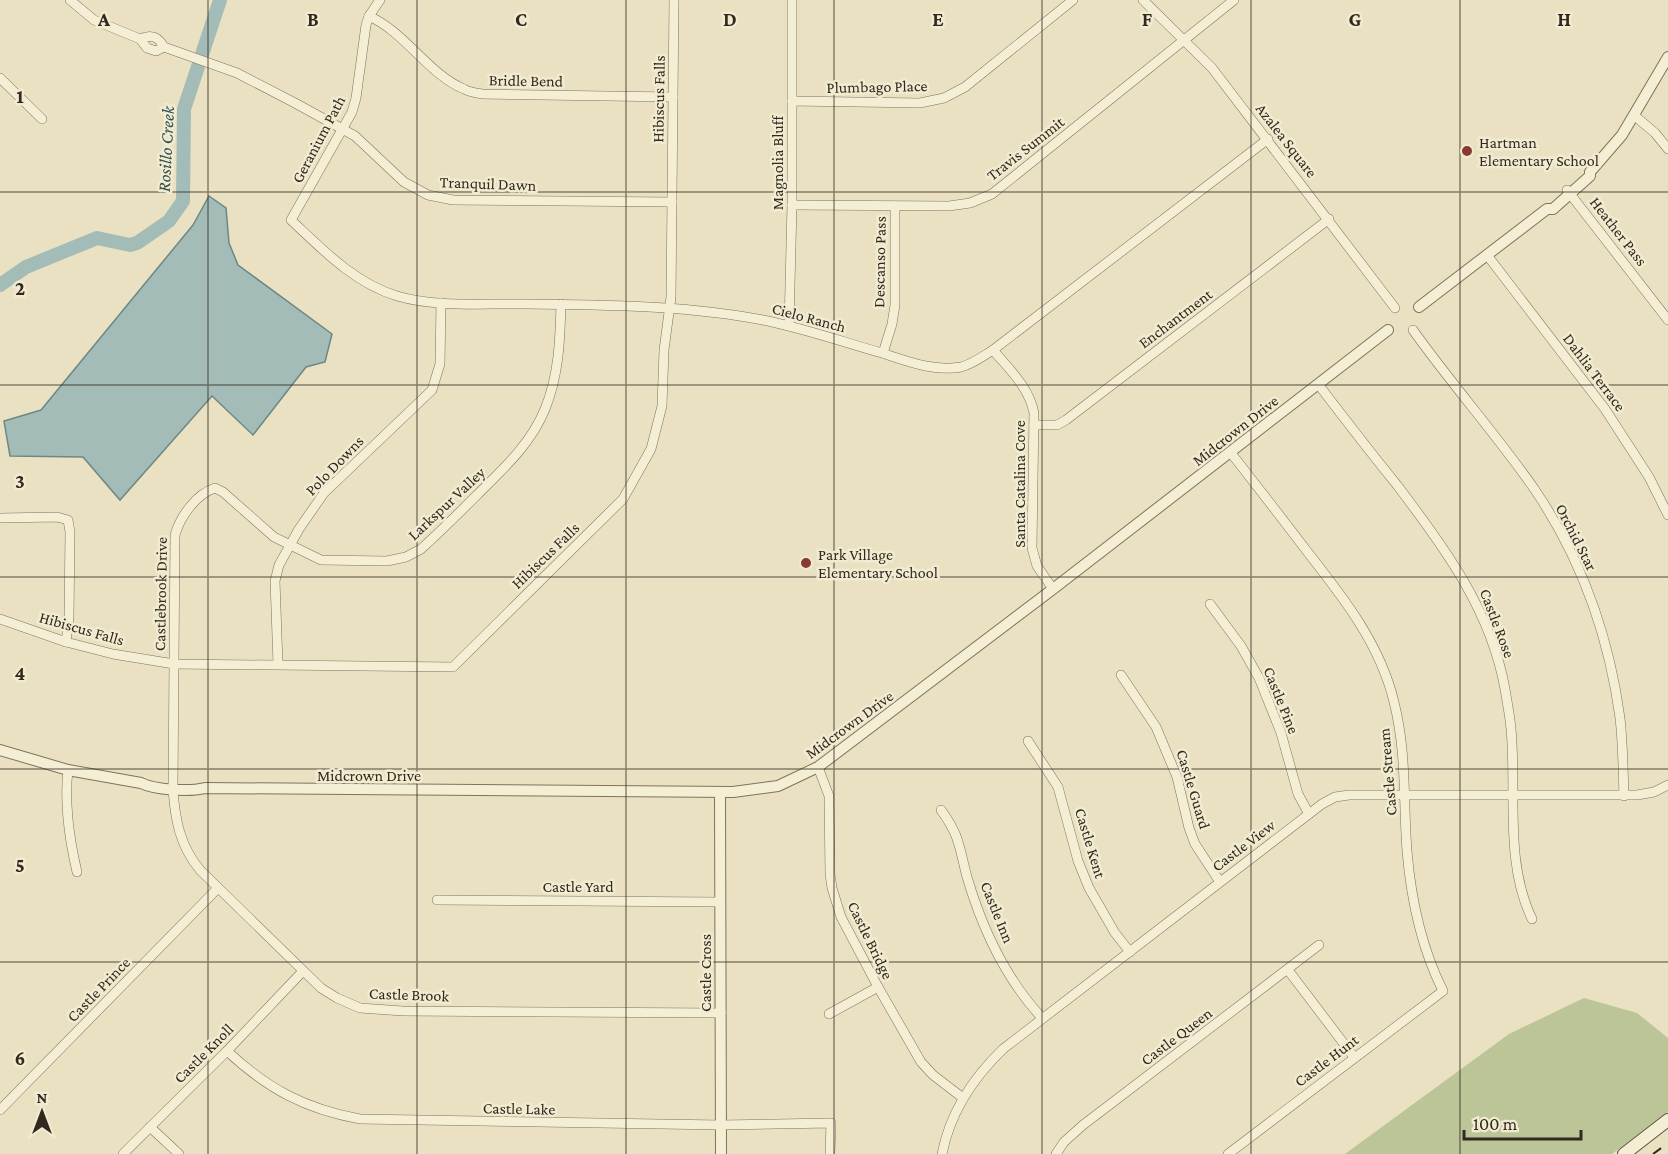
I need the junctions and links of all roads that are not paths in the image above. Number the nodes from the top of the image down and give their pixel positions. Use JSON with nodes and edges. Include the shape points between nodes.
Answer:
{"nodes":[{"id":1,"x":70,"y":0,"type":"edge"},
{"id":2,"x":380,"y":0,"type":"edge"},
{"id":3,"x":674,"y":0,"type":"edge"},
{"id":4,"x":792,"y":0,"type":"edge"},
{"id":5,"x":1072,"y":0,"type":"edge"},
{"id":6,"x":1143,"y":0,"type":"edge"},
{"id":7,"x":1234,"y":0,"type":"edge"},
{"id":8,"x":369,"y":16,"type":"junction"},
{"id":9,"x":140,"y":39,"type":"junction"},
{"id":10,"x":1186,"y":40,"type":"junction"},
{"id":11,"x":164,"y":47,"type":"junction"},
{"id":12,"x":1668,"y":57,"type":"edge"},
{"id":13,"x":0,"y":78,"type":"edge"},
{"id":14,"x":673,"y":98,"type":"junction"},
{"id":15,"x":792,"y":101,"type":"junction"},
{"id":16,"x":1635,"y":116,"type":"junction"},
{"id":17,"x":42,"y":118,"type":"dead end"},
{"id":18,"x":343,"y":129,"type":"junction"},
{"id":19,"x":1268,"y":139,"type":"junction"},
{"id":20,"x":1668,"y":149,"type":"edge"},
{"id":21,"x":1569,"y":192,"type":"junction"},
{"id":22,"x":672,"y":202,"type":"junction"},
{"id":23,"x":792,"y":205,"type":"junction"},
{"id":24,"x":895,"y":206,"type":"junction"},
{"id":25,"x":1329,"y":219,"type":"junction"},
{"id":26,"x":291,"y":220,"type":"joint"},
{"id":27,"x":1487,"y":255,"type":"junction"},
{"id":28,"x":441,"y":303,"type":"junction"},
{"id":29,"x":561,"y":304,"type":"junction"},
{"id":30,"x":1419,"y":307,"type":"dead end"},
{"id":31,"x":671,"y":308,"type":"junction"},
{"id":32,"x":1395,"y":308,"type":"dead end"},
{"id":33,"x":1668,"y":320,"type":"edge"},
{"id":34,"x":789,"y":326,"type":"junction"},
{"id":35,"x":1388,"y":330,"type":"dead end"},
{"id":36,"x":1413,"y":330,"type":"dead end"},
{"id":37,"x":993,"y":350,"type":"junction"},
{"id":38,"x":883,"y":353,"type":"junction"},
{"id":39,"x":1318,"y":384,"type":"junction"},
{"id":40,"x":1034,"y":425,"type":"junction"},
{"id":41,"x":1231,"y":453,"type":"junction"},
{"id":42,"x":215,"y":488,"type":"joint"},
{"id":43,"x":1668,"y":515,"type":"edge"},
{"id":44,"x":0,"y":518,"type":"edge"},
{"id":45,"x":290,"y":545,"type":"junction"},
{"id":46,"x":1053,"y":589,"type":"junction"},
{"id":47,"x":1210,"y":604,"type":"dead end"},
{"id":48,"x":0,"y":618,"type":"edge"},
{"id":49,"x":66,"y":642,"type":"junction"},
{"id":50,"x":174,"y":664,"type":"junction"},
{"id":51,"x":278,"y":664,"type":"junction"},
{"id":52,"x":1121,"y":675,"type":"dead end"},
{"id":53,"x":173,"y":717,"type":"joint"},
{"id":54,"x":1028,"y":741,"type":"dead end"},
{"id":55,"x":0,"y":750,"type":"edge"},
{"id":56,"x":818,"y":767,"type":"junction"},
{"id":57,"x":68,"y":770,"type":"junction"},
{"id":58,"x":1668,"y":785,"type":"edge"},
{"id":59,"x":173,"y":786,"type":"junction"},
{"id":60,"x":720,"y":792,"type":"junction"},
{"id":61,"x":1406,"y":795,"type":"junction"},
{"id":62,"x":1514,"y":796,"type":"junction"},
{"id":63,"x":1624,"y":796,"type":"junction"},
{"id":64,"x":940,"y":810,"type":"dead end"},
{"id":65,"x":1309,"y":814,"type":"junction"},
{"id":66,"x":76,"y":872,"type":"dead end"},
{"id":67,"x":1220,"y":882,"type":"junction"},
{"id":68,"x":218,"y":888,"type":"junction"},
{"id":69,"x":437,"y":900,"type":"dead end"},
{"id":70,"x":720,"y":902,"type":"junction"},
{"id":71,"x":1532,"y":919,"type":"dead end"},
{"id":72,"x":1319,"y":945,"type":"dead end"},
{"id":73,"x":1130,"y":952,"type":"junction"},
{"id":74,"x":1288,"y":970,"type":"junction"},
{"id":75,"x":303,"y":971,"type":"junction"},
{"id":76,"x":878,"y":987,"type":"junction"},
{"id":77,"x":1443,"y":990,"type":"joint"},
{"id":78,"x":721,"y":1013,"type":"junction"},
{"id":79,"x":829,"y":1014,"type":"dead end"},
{"id":80,"x":1042,"y":1018,"type":"junction"},
{"id":81,"x":227,"y":1052,"type":"junction"},
{"id":82,"x":1354,"y":1057,"type":"junction"},
{"id":83,"x":963,"y":1098,"type":"junction"},
{"id":84,"x":0,"y":1110,"type":"edge"},
{"id":85,"x":1668,"y":1120,"type":"edge"},
{"id":86,"x":721,"y":1125,"type":"junction"},
{"id":87,"x":150,"y":1127,"type":"junction"},
{"id":88,"x":123,"y":1154,"type":"edge"},
{"id":89,"x":179,"y":1154,"type":"edge"},
{"id":90,"x":721,"y":1154,"type":"edge"},
{"id":91,"x":830,"y":1154,"type":"edge"},
{"id":92,"x":942,"y":1154,"type":"edge"},
{"id":93,"x":1056,"y":1154,"type":"edge"},
{"id":94,"x":1228,"y":1154,"type":"edge"},
{"id":95,"x":1624,"y":1154,"type":"edge"}],
"edges":[{"from":1,"to":9,"type":"street","name":"Tranquil Dawn","via":[[94,20]]},
{"from":2,"to":8,"type":"street","name":"Geranium Path"},
{"from":3,"to":14,"type":"street","name":"Hibiscus Falls"},
{"from":4,"to":15,"type":"street","name":"Magnolia Bluff"},
{"from":5,"to":15,"type":"street","name":"Plumbago Place","via":[[965,87],[944,98],[920,103]]},
{"from":6,"to":10,"type":"street","name":"Azalea Square"},
{"from":7,"to":10,"type":"street","name":"Travis Summit"},
{"from":8,"to":14,"type":"street","name":"Bridle Bend","via":[[390,27],[446,79],[464,90],[482,94]]},
{"from":8,"to":18,"type":"street","name":"Geranium Path","via":[[356,98]]},
{"from":9,"to":11,"type":"street","name":"Tranquil Dawn","via":[[154,36]]},
{"from":9,"to":11,"type":"street","name":"Tranquil Dawn","via":[[150,50]]},
{"from":10,"to":19,"type":"street","name":"Azalea Square"},
{"from":10,"to":24,"type":"street","name":"Travis Summit","via":[[992,194],[949,206]]},
{"from":11,"to":18,"type":"street","name":"Tranquil Dawn","via":[[237,73]]},
{"from":12,"to":16,"type":"street"},
{"from":13,"to":17,"type":"street"},
{"from":14,"to":22,"type":"street","name":"Hibiscus Falls"},
{"from":15,"to":23,"type":"street","name":"Magnolia Bluff"},
{"from":16,"to":20,"type":"street"},
{"from":16,"to":21,"type":"street","via":[[1590,176]]},
{"from":18,"to":22,"type":"street","name":"Tranquil Dawn","via":[[404,182],[428,195],[453,200]]},
{"from":18,"to":26,"type":"street","name":"Geranium Path"},
{"from":19,"to":25,"type":"street","name":"Azalea Square"},
{"from":19,"to":37,"type":"street","name":"Cielo Ranch"},
{"from":21,"to":27,"type":"street","via":[[1553,209]]},
{"from":21,"to":33,"type":"street","name":"Heather Pass"},
{"from":22,"to":31,"type":"street","name":"Hibiscus Falls"},
{"from":23,"to":24,"type":"street","name":"Travis Summit"},
{"from":23,"to":34,"type":"street","name":"Magnolia Bluff"},
{"from":24,"to":38,"type":"street","name":"Descanso Pass","via":[[894,311]]},
{"from":25,"to":32,"type":"street","name":"Azalea Square"},
{"from":25,"to":40,"type":"street","name":"Enchantment","via":[[1066,420],[1057,425]]},
{"from":26,"to":28,"type":"street","name":"Cielo Ranch","via":[[358,278],[398,296]]},
{"from":27,"to":30,"type":"street"},
{"from":27,"to":43,"type":"street","name":"Dahlia Terrace","via":[[1605,409]]},
{"from":28,"to":29,"type":"street","name":"Cielo Ranch"},
{"from":28,"to":45,"type":"street","name":"Polo Downs","via":[[440,364],[432,390],[324,493]]},
{"from":29,"to":31,"type":"street","name":"Cielo Ranch"},
{"from":29,"to":45,"type":"street","name":"Larkspur Valley","via":[[554,381],[534,430],[520,452],[429,543],[406,557],[387,561],[321,560]]},
{"from":31,"to":34,"type":"street","name":"Cielo Ranch"},
{"from":31,"to":51,"type":"street","name":"Hibiscus Falls","via":[[658,427],[634,482],[612,511],[453,667]]},
{"from":34,"to":38,"type":"street","name":"Cielo Ranch"},
{"from":35,"to":39,"type":"street","name":"Midcrown Drive"},
{"from":36,"to":63,"type":"street","name":"Orchid Star","via":[[1534,489],[1564,537],[1596,611],[1615,688]]},
{"from":37,"to":38,"type":"street","name":"Cielo Ranch","via":[[974,362],[950,368],[926,366]]},
{"from":37,"to":40,"type":"street","name":"Santa Catalina Cove","via":[[1030,396]]},
{"from":39,"to":41,"type":"street","name":"Midcrown Drive"},
{"from":39,"to":62,"type":"street","name":"Castle Rose","via":[[1431,529],[1472,594],[1488,629],[1505,686]]},
{"from":40,"to":46,"type":"street","name":"Santa Catalina Cove","via":[[1032,548],[1037,566]]},
{"from":41,"to":46,"type":"street","name":"Midcrown Drive"},
{"from":41,"to":61,"type":"street","name":"Castle Stream","via":[[1344,598],[1372,644],[1394,700],[1402,739]]},
{"from":42,"to":45,"type":"street","name":"Larkspur Valley","via":[[274,537]]},
{"from":42,"to":50,"type":"street","name":"Castlebrook Drive","via":[[206,491],[181,519],[175,535]]},
{"from":44,"to":49,"type":"street","via":[[68,520]]},
{"from":45,"to":51,"type":"street","name":"Polo Downs","via":[[275,581]]},
{"from":46,"to":56,"type":"street","name":"Midcrown Drive"},
{"from":47,"to":65,"type":"street","name":"Castle Pine","via":[[1259,678],[1281,733],[1298,794]]},
{"from":48,"to":49,"type":"street","name":"Hibiscus Falls"},
{"from":49,"to":50,"type":"street","name":"Hibiscus Falls"},
{"from":50,"to":51,"type":"street","name":"Hibiscus Falls"},
{"from":50,"to":53,"type":"street","name":"Castlebrook Drive"},
{"from":52,"to":67,"type":"street","name":"Castle Guard","via":[[1156,727],[1177,777],[1195,844]]},
{"from":53,"to":59,"type":"street","name":"Castle Brook"},
{"from":54,"to":73,"type":"street","name":"Castle Kent","via":[[1058,787],[1089,888]]},
{"from":55,"to":57,"type":"street","name":"Midcrown Drive"},
{"from":56,"to":60,"type":"street","name":"Midcrown Drive","via":[[778,786]]},
{"from":56,"to":76,"type":"street","name":"Castle Bridge","via":[[830,796],[830,874],[836,906]]},
{"from":57,"to":59,"type":"street","name":"Midcrown Drive","via":[[148,787]]},
{"from":57,"to":66,"type":"street","via":[[68,834]]},
{"from":58,"to":63,"type":"street","name":"Castle View","via":[[1647,794]]},
{"from":59,"to":60,"type":"street","name":"Midcrown Drive","via":[[195,790]]},
{"from":59,"to":68,"type":"street","name":"Castle Brook","via":[[176,822],[185,847],[194,863]]},
{"from":60,"to":70,"type":"street","name":"Castle Cross"},
{"from":61,"to":62,"type":"street","name":"Castle View"},
{"from":61,"to":65,"type":"street","name":"Castle View","via":[[1344,795]]},
{"from":61,"to":77,"type":"street","name":"Castle Stream","via":[[1414,909]]},
{"from":62,"to":63,"type":"street","name":"Castle View"},
{"from":62,"to":71,"type":"street","name":"Castle Rose","via":[[1518,866]]},
{"from":64,"to":80,"type":"street","name":"Castle Inn","via":[[959,839],[967,877],[988,934],[1010,975]]},
{"from":65,"to":67,"type":"street","name":"Castle View"},
{"from":67,"to":73,"type":"street","name":"Castle View"},
{"from":68,"to":75,"type":"street","name":"Castle Brook"},
{"from":68,"to":84,"type":"street","name":"Castle Prince"},
{"from":69,"to":70,"type":"street","name":"Castle Yard"},
{"from":70,"to":78,"type":"street","name":"Castle Cross"},
{"from":72,"to":74,"type":"street","name":"Castle Queen"},
{"from":73,"to":80,"type":"street","name":"Castle View"},
{"from":74,"to":82,"type":"street"},
{"from":74,"to":93,"type":"street","name":"Castle Queen","via":[[1083,1125]]},
{"from":75,"to":78,"type":"street","name":"Castle Brook","via":[[337,998],[370,1010]]},
{"from":75,"to":81,"type":"street","name":"Castle Knoll"},
{"from":76,"to":79,"type":"street"},
{"from":76,"to":83,"type":"street","name":"Castle Bridge","via":[[921,1062]]},
{"from":77,"to":82,"type":"street","name":"Castle Hunt"},
{"from":78,"to":86,"type":"street","name":"Castle Cross"},
{"from":80,"to":83,"type":"street","name":"Castle View","via":[[988,1064]]},
{"from":81,"to":86,"type":"street","name":"Castle Lake","via":[[250,1073],[294,1100],[360,1119]]},
{"from":81,"to":87,"type":"street","name":"Castle Knoll"},
{"from":82,"to":94,"type":"street","name":"Castle Hunt"},
{"from":83,"to":92,"type":"street","name":"Castle View"},
{"from":85,"to":95,"type":"main road"},
{"from":86,"to":90,"type":"street","name":"Castle Cross"},
{"from":86,"to":91,"type":"street","name":"Castle Lake","via":[[831,1123]]},
{"from":87,"to":88,"type":"street","name":"Castle Knoll"},
{"from":87,"to":89,"type":"street"}]}
